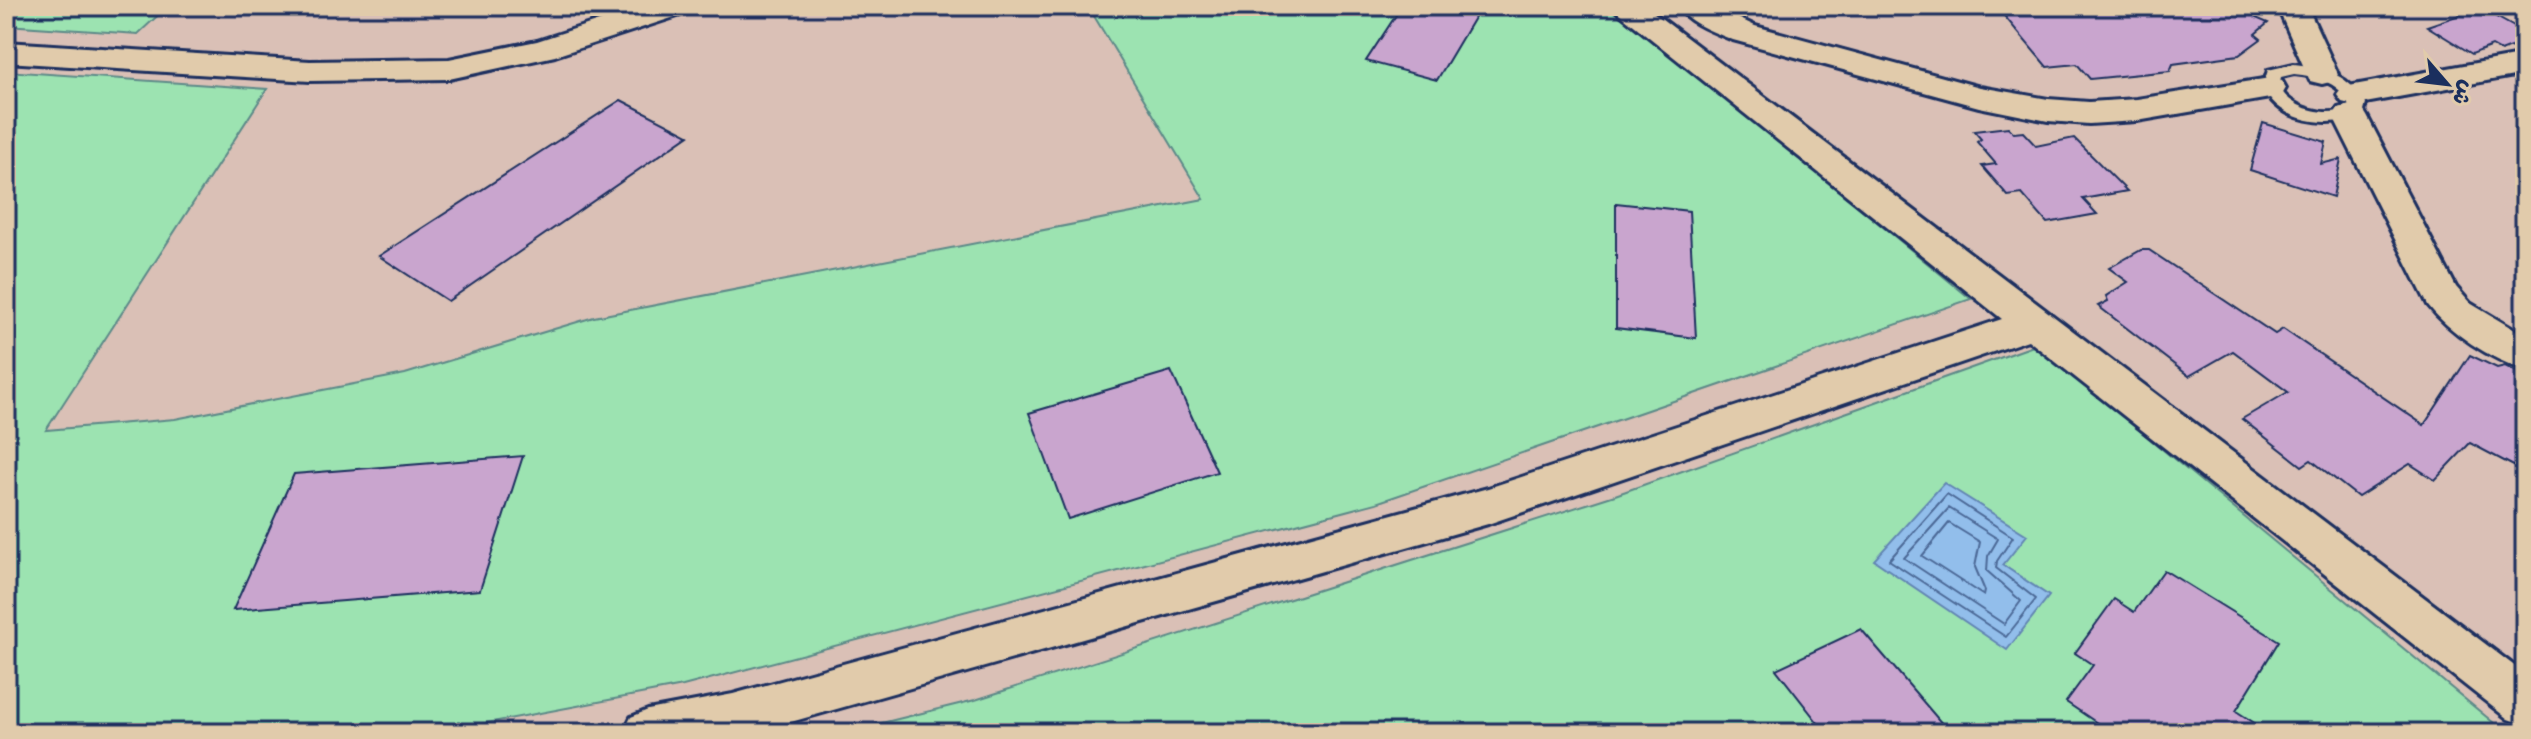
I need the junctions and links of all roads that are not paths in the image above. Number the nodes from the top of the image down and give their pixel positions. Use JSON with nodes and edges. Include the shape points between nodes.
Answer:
{"nodes":[{"id":1,"x":676,"y":6,"type":"edge"},
{"id":2,"x":1625,"y":6,"type":"edge"},
{"id":3,"x":1692,"y":6,"type":"edge"},
{"id":4,"x":2292,"y":6,"type":"edge"},
{"id":5,"x":6,"y":52,"type":"edge"},
{"id":6,"x":2525,"y":64,"type":"edge"},
{"id":7,"x":2322,"y":74,"type":"junction"},
{"id":8,"x":2270,"y":88,"type":"junction"},
{"id":9,"x":2352,"y":106,"type":"junction"},
{"id":10,"x":2034,"y":323,"type":"junction"},
{"id":11,"x":2525,"y":355,"type":"edge"},
{"id":12,"x":2525,"y":703,"type":"edge"},
{"id":13,"x":648,"y":733,"type":"edge"}],
"edges":[{"from":1,"to":5,"type":"street","via":[[544,49],[449,69],[310,71]]},
{"from":2,"to":10,"type":"street"},
{"from":3,"to":8,"type":"street","via":[[1744,33],[1979,97],[2048,110],[2137,110]]},
{"from":4,"to":7,"type":"street"},
{"from":6,"to":9,"type":"street"},
{"from":7,"to":8,"type":"lane","via":[[2282,71],[2274,74]]},
{"from":7,"to":9,"type":"lane","via":[[2347,87]]},
{"from":8,"to":9,"type":"lane","via":[[2297,111],[2326,119]]},
{"from":9,"to":11,"type":"street","via":[[2441,295],[2456,313]]},
{"from":10,"to":12,"type":"street"},
{"from":10,"to":13,"type":"street","via":[[1488,506],[733,716]]}]}
